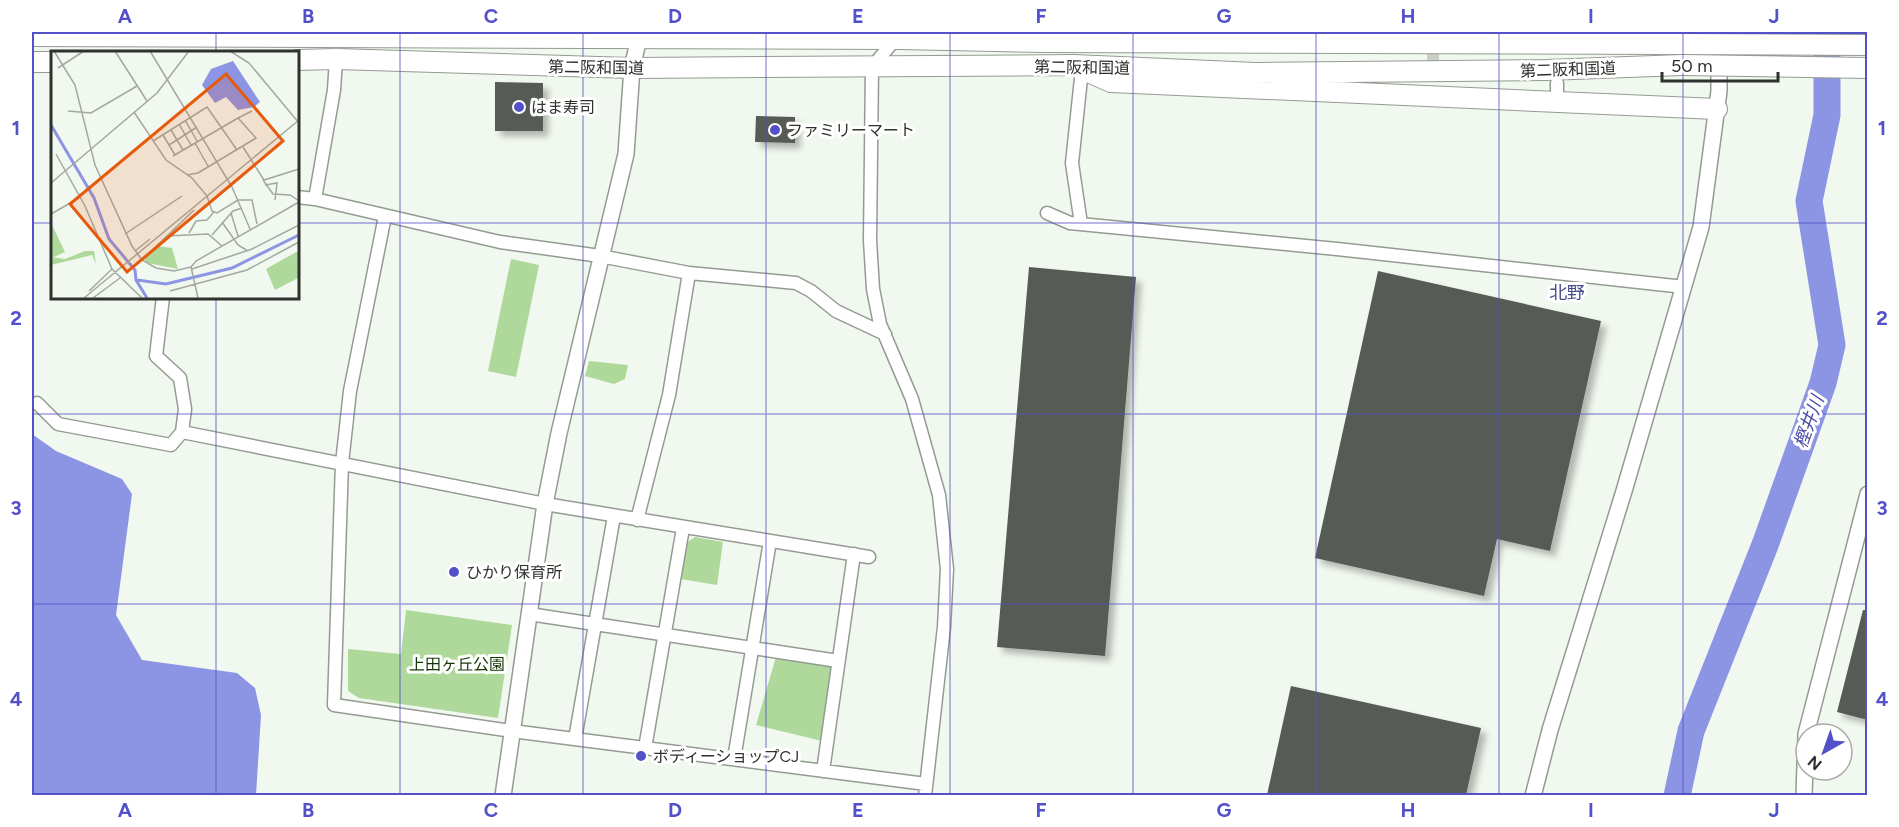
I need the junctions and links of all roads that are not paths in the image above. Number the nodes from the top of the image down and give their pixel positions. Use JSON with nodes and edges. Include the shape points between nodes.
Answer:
{"nodes":[{"id":1,"x":1086,"y":32,"type":"edge"},
{"id":2,"x":1719,"y":32,"type":"edge"},
{"id":3,"x":338,"y":35,"type":"edge"},
{"id":4,"x":639,"y":35,"type":"edge"},
{"id":5,"x":898,"y":35,"type":"edge"},
{"id":6,"x":32,"y":36,"type":"edge"},
{"id":7,"x":1046,"y":42,"type":"junction"},
{"id":8,"x":1868,"y":45,"type":"edge"},
{"id":9,"x":336,"y":59,"type":"junction"},
{"id":10,"x":298,"y":60,"type":"edge"},
{"id":11,"x":32,"y":62,"type":"edge"},
{"id":12,"x":51,"y":62,"type":"edge"},
{"id":13,"x":872,"y":67,"type":"junction"},
{"id":14,"x":1078,"y":67,"type":"junction"},
{"id":15,"x":632,"y":68,"type":"junction"},
{"id":16,"x":1868,"y":68,"type":"edge"},
{"id":17,"x":1717,"y":109,"type":"junction"},
{"id":18,"x":298,"y":197,"type":"edge"},
{"id":19,"x":315,"y":199,"type":"junction"},
{"id":20,"x":1047,"y":213,"type":"dead end"},
{"id":21,"x":385,"y":216,"type":"junction"},
{"id":22,"x":1081,"y":224,"type":"junction"},
{"id":23,"x":600,"y":256,"type":"junction"},
{"id":24,"x":689,"y":273,"type":"junction"},
{"id":25,"x":1684,"y":287,"type":"junction"},
{"id":26,"x":163,"y":298,"type":"edge"},
{"id":27,"x":885,"y":334,"type":"junction"},
{"id":28,"x":37,"y":403,"type":"dead end"},
{"id":29,"x":182,"y":432,"type":"junction"},
{"id":30,"x":342,"y":463,"type":"junction"},
{"id":31,"x":1868,"y":494,"type":"edge"},
{"id":32,"x":545,"y":504,"type":"junction"},
{"id":33,"x":614,"y":516,"type":"junction"},
{"id":34,"x":638,"y":520,"type":"junction"},
{"id":35,"x":683,"y":528,"type":"junction"},
{"id":36,"x":770,"y":541,"type":"junction"},
{"id":37,"x":854,"y":554,"type":"junction"},
{"id":38,"x":869,"y":557,"type":"dead end"},
{"id":39,"x":529,"y":614,"type":"junction"},
{"id":40,"x":596,"y":623,"type":"junction"},
{"id":41,"x":665,"y":634,"type":"junction"},
{"id":42,"x":753,"y":646,"type":"junction"},
{"id":43,"x":838,"y":661,"type":"junction"},
{"id":44,"x":1809,"y":722,"type":"edge"},
{"id":45,"x":512,"y":731,"type":"junction"},
{"id":46,"x":575,"y":739,"type":"junction"},
{"id":47,"x":645,"y":748,"type":"junction"},
{"id":48,"x":734,"y":759,"type":"junction"},
{"id":49,"x":823,"y":771,"type":"junction"},
{"id":50,"x":926,"y":790,"type":"edge"},
{"id":51,"x":503,"y":795,"type":"edge"},
{"id":52,"x":1533,"y":795,"type":"edge"}],
"edges":[{"from":1,"to":7,"type":"highway"},
{"from":2,"to":17,"type":"street"},
{"from":3,"to":4,"type":"highway","name":"第二阪和国道"},
{"from":3,"to":6,"type":"highway","name":"第二阪和国道"},
{"from":3,"to":9,"type":"street"},
{"from":4,"to":5,"type":"highway","name":"第二阪和国道"},
{"from":4,"to":15,"type":"street"},
{"from":5,"to":7,"type":"highway","name":"第二阪和国道"},
{"from":5,"to":13,"type":"street"},
{"from":7,"to":8,"type":"highway","name":"第二阪和国道","bridge":true},
{"from":9,"to":10,"type":"highway","name":"第二阪和国道"},
{"from":9,"to":15,"type":"highway","name":"第二阪和国道"},
{"from":9,"to":19,"type":"street"},
{"from":11,"to":12,"type":"highway"},
{"from":13,"to":14,"type":"highway","name":"第二阪和国道"},
{"from":13,"to":15,"type":"highway","name":"第二阪和国道"},
{"from":13,"to":27,"type":"street","via":[[870,240],[873,289]]},
{"from":14,"to":16,"type":"highway","name":"第二阪和国道","bridge":true,"via":[[1256,73],[1682,65]]},
{"from":14,"to":17,"type":"highway","via":[[1111,82],[1557,92]]},
{"from":14,"to":22,"type":"street","via":[[1072,163]]},
{"from":15,"to":23,"type":"street","via":[[626,154]]},
{"from":17,"to":25,"type":"street","via":[[1701,227]]},
{"from":18,"to":19,"type":"street"},
{"from":19,"to":21,"type":"street"},
{"from":20,"to":22,"type":"street"},
{"from":21,"to":23,"type":"street","via":[[500,242]]},
{"from":21,"to":30,"type":"street","via":[[350,391]]},
{"from":22,"to":25,"type":"street"},
{"from":23,"to":24,"type":"street"},
{"from":23,"to":32,"type":"street"},
{"from":24,"to":27,"type":"street","via":[[796,283],[836,311]]},
{"from":24,"to":34,"type":"street","via":[[669,395]]},
{"from":25,"to":52,"type":"street"},
{"from":26,"to":29,"type":"street","via":[[156,356],[180,378],[185,410]]},
{"from":27,"to":50,"type":"street","via":[[912,399],[939,495],[947,568]]},
{"from":28,"to":29,"type":"street","via":[[58,424],[171,445]]},
{"from":29,"to":30,"type":"street"},
{"from":30,"to":32,"type":"street"},
{"from":30,"to":45,"type":"street","via":[[334,705]]},
{"from":31,"to":44,"type":"street"},
{"from":32,"to":33,"type":"street"},
{"from":32,"to":39,"type":"street"},
{"from":33,"to":34,"type":"street"},
{"from":33,"to":40,"type":"street"},
{"from":34,"to":35,"type":"street"},
{"from":35,"to":36,"type":"street"},
{"from":35,"to":41,"type":"street"},
{"from":36,"to":37,"type":"street"},
{"from":36,"to":42,"type":"street"},
{"from":37,"to":38,"type":"street"},
{"from":37,"to":43,"type":"street"},
{"from":39,"to":40,"type":"street"},
{"from":39,"to":45,"type":"street"},
{"from":40,"to":41,"type":"street"},
{"from":40,"to":46,"type":"street"},
{"from":41,"to":42,"type":"street"},
{"from":41,"to":47,"type":"street"},
{"from":42,"to":43,"type":"street"},
{"from":42,"to":48,"type":"street"},
{"from":43,"to":49,"type":"street"},
{"from":45,"to":46,"type":"street"},
{"from":45,"to":51,"type":"street"},
{"from":46,"to":47,"type":"street"},
{"from":47,"to":48,"type":"street"},
{"from":48,"to":49,"type":"street"},
{"from":49,"to":50,"type":"street"}]}
